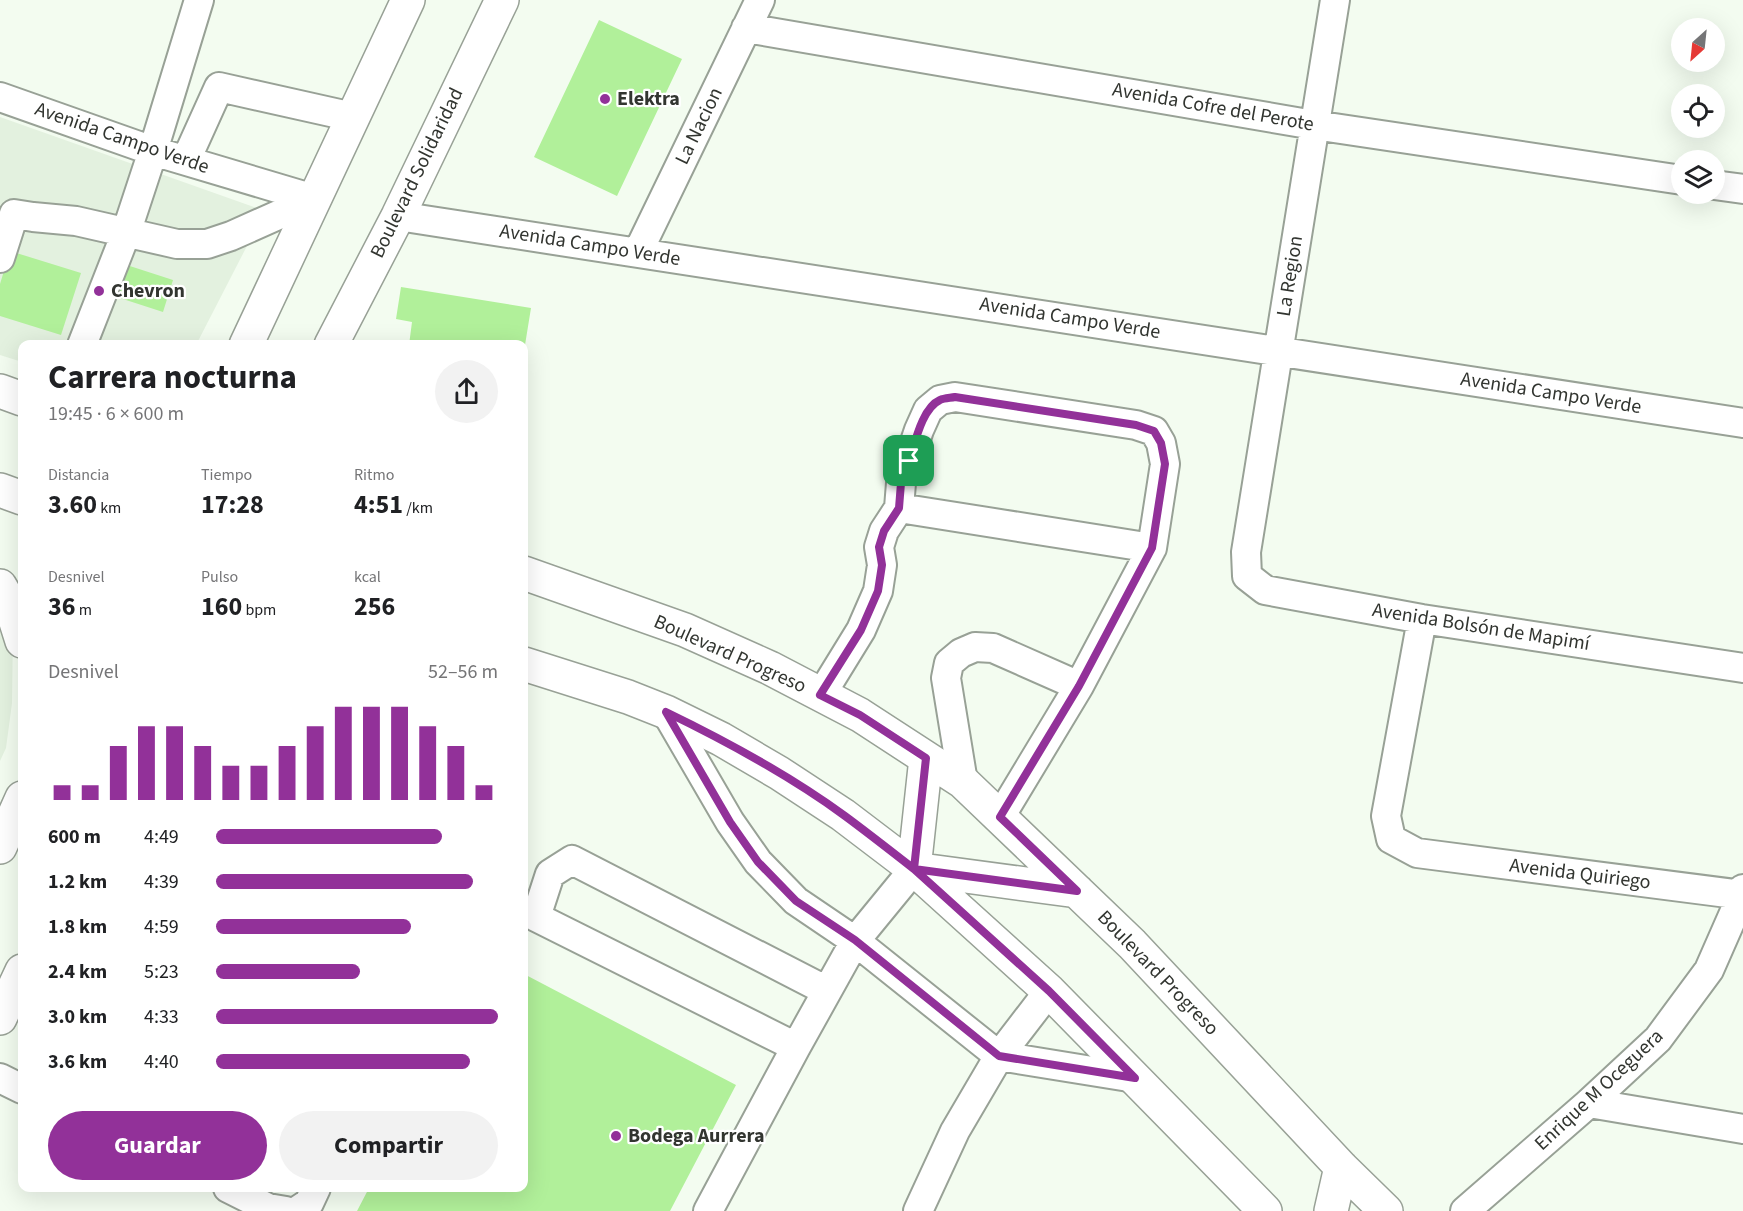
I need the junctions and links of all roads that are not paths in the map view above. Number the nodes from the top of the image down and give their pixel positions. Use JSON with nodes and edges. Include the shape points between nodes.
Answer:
{"nodes":[{"id":1,"x":199,"y":0,"type":"edge"},
{"id":2,"x":408,"y":0,"type":"edge"},
{"id":3,"x":502,"y":0,"type":"edge"},
{"id":4,"x":760,"y":0,"type":"edge"},
{"id":5,"x":1335,"y":0,"type":"edge"},
{"id":6,"x":746,"y":28,"type":"junction"},
{"id":7,"x":0,"y":97,"type":"edge"},
{"id":8,"x":353,"y":117,"type":"junction"},
{"id":9,"x":1314,"y":125,"type":"junction"},
{"id":10,"x":153,"y":151,"type":"junction"},
{"id":11,"x":186,"y":160,"type":"junction"},
{"id":12,"x":1671,"y":178,"type":"edge"},
{"id":13,"x":1725,"y":187,"type":"edge"},
{"id":14,"x":1743,"y":189,"type":"edge"},
{"id":15,"x":314,"y":199,"type":"junction"},
{"id":16,"x":7,"y":211,"type":"edge"},
{"id":17,"x":398,"y":216,"type":"junction"},
{"id":18,"x":126,"y":233,"type":"junction"},
{"id":19,"x":638,"y":252,"type":"junction"},
{"id":20,"x":0,"y":258,"type":"edge"},
{"id":21,"x":84,"y":340,"type":"edge"},
{"id":22,"x":248,"y":340,"type":"edge"},
{"id":23,"x":334,"y":340,"type":"edge"},
{"id":24,"x":1278,"y":350,"type":"junction"},
{"id":25,"x":0,"y":391,"type":"edge"},
{"id":26,"x":18,"y":398,"type":"edge"},
{"id":27,"x":1743,"y":423,"type":"edge"},
{"id":28,"x":0,"y":490,"type":"edge"},
{"id":29,"x":18,"y":497,"type":"edge"},
{"id":30,"x":899,"y":508,"type":"junction"},
{"id":31,"x":1152,"y":548,"type":"junction"},
{"id":32,"x":1246,"y":552,"type":"joint"},
{"id":33,"x":528,"y":574,"type":"edge"},
{"id":34,"x":0,"y":586,"type":"edge"},
{"id":35,"x":1422,"y":619,"type":"junction"},
{"id":36,"x":18,"y":628,"type":"edge"},
{"id":37,"x":528,"y":665,"type":"edge"},
{"id":38,"x":1743,"y":668,"type":"edge"},
{"id":39,"x":1079,"y":686,"type":"junction"},
{"id":40,"x":820,"y":695,"type":"junction"},
{"id":41,"x":666,"y":712,"type":"junction"},
{"id":42,"x":926,"y":758,"type":"junction"},
{"id":43,"x":963,"y":782,"type":"junction"},
{"id":44,"x":18,"y":807,"type":"edge"},
{"id":45,"x":1000,"y":817,"type":"junction"},
{"id":46,"x":0,"y":847,"type":"edge"},
{"id":47,"x":914,"y":869,"type":"junction"},
{"id":48,"x":1077,"y":891,"type":"junction"},
{"id":49,"x":1743,"y":893,"type":"edge"},
{"id":50,"x":855,"y":940,"type":"junction"},
{"id":51,"x":18,"y":980,"type":"edge"},
{"id":52,"x":827,"y":991,"type":"junction"},
{"id":53,"x":1049,"y":991,"type":"junction"},
{"id":54,"x":0,"y":1018,"type":"edge"},
{"id":55,"x":796,"y":1047,"type":"junction"},
{"id":56,"x":999,"y":1056,"type":"junction"},
{"id":57,"x":0,"y":1078,"type":"edge"},
{"id":58,"x":1135,"y":1078,"type":"junction"},
{"id":59,"x":18,"y":1087,"type":"edge"},
{"id":60,"x":1589,"y":1103,"type":"junction"},
{"id":61,"x":1743,"y":1129,"type":"edge"},
{"id":62,"x":1341,"y":1167,"type":"junction"},
{"id":63,"x":236,"y":1192,"type":"edge"},
{"id":64,"x":314,"y":1192,"type":"edge"},
{"id":65,"x":286,"y":1211,"type":"edge"},
{"id":66,"x":297,"y":1211,"type":"edge"},
{"id":67,"x":708,"y":1211,"type":"edge"},
{"id":68,"x":918,"y":1211,"type":"edge"},
{"id":69,"x":1265,"y":1211,"type":"edge"},
{"id":70,"x":1331,"y":1211,"type":"edge"},
{"id":71,"x":1386,"y":1211,"type":"edge"},
{"id":72,"x":1465,"y":1211,"type":"edge"}],
"edges":[{"from":1,"to":10,"type":"street"},
{"from":2,"to":8,"type":"main road"},
{"from":3,"to":17,"type":"main road","name":"Boulevard Solidaridad"},
{"from":4,"to":6,"type":"street","name":"La Nacion"},
{"from":5,"to":9,"type":"street","name":"La Region"},
{"from":6,"to":9,"type":"street","name":"Avenida Cofre del Perote"},
{"from":6,"to":19,"type":"street","name":"La Nacion"},
{"from":7,"to":10,"type":"street","name":"Avenida Campo Verde"},
{"from":8,"to":11,"type":"street","via":[[219,87]]},
{"from":8,"to":15,"type":"main road"},
{"from":9,"to":12,"type":"street","name":"Avenida Cofre del Perote"},
{"from":9,"to":24,"type":"street","name":"La Region"},
{"from":10,"to":11,"type":"street","name":"Avenida Campo Verde"},
{"from":10,"to":18,"type":"street"},
{"from":11,"to":15,"type":"street","name":"Avenida Campo Verde"},
{"from":13,"to":14,"type":"street"},
{"from":15,"to":18,"type":"street","via":[[207,244],[177,244]]},
{"from":15,"to":22,"type":"main road"},
{"from":16,"to":18,"type":"street","via":[[76,220]]},
{"from":16,"to":20,"type":"street"},
{"from":17,"to":19,"type":"street","name":"Avenida Campo Verde"},
{"from":17,"to":23,"type":"main road","name":"Boulevard Solidaridad"},
{"from":18,"to":21,"type":"street"},
{"from":19,"to":24,"type":"street","name":"Avenida Campo Verde"},
{"from":24,"to":27,"type":"street","name":"Avenida Campo Verde"},
{"from":24,"to":32,"type":"street","name":"La Region"},
{"from":25,"to":26,"type":"main road"},
{"from":28,"to":29,"type":"main road"},
{"from":30,"to":31,"type":"street"},
{"from":30,"to":31,"type":"street","via":[[901,483],[919,430],[928,410],[939,400],[955,397],[1136,425],[1154,431],[1165,464]]},
{"from":30,"to":40,"type":"street","via":[[879,547],[882,565],[878,591],[861,630]]},
{"from":31,"to":39,"type":"street"},
{"from":32,"to":35,"type":"street","name":"Avenida Bolsón de Mapimí","via":[[1247,576],[1265,590]]},
{"from":33,"to":40,"type":"main road","name":"Boulevard Progreso","via":[[685,630]]},
{"from":34,"to":36,"type":"main road"},
{"from":35,"to":38,"type":"street","name":"Avenida Bolsón de Mapimí"},
{"from":35,"to":49,"type":"street","name":"Avenida Quiriego","via":[[1386,816],[1391,839],[1417,853]]},
{"from":37,"to":41,"type":"main road"},
{"from":39,"to":43,"type":"street","via":[[993,648],[975,646],[961,652],[949,663],[946,678]]},
{"from":39,"to":45,"type":"street"},
{"from":40,"to":42,"type":"main road","name":"Boulevard Progreso","via":[[860,715]]},
{"from":41,"to":47,"type":"main road","via":[[779,773]]},
{"from":41,"to":50,"type":"street","via":[[758,862],[796,901]]},
{"from":42,"to":43,"type":"main road","name":"Boulevard Progreso"},
{"from":42,"to":47,"type":"main road"},
{"from":43,"to":45,"type":"main road","name":"Boulevard Progreso"},
{"from":44,"to":46,"type":"main road"},
{"from":45,"to":48,"type":"main road","name":"Boulevard Progreso"},
{"from":47,"to":48,"type":"main road"},
{"from":47,"to":50,"type":"street"},
{"from":47,"to":53,"type":"main road"},
{"from":48,"to":62,"type":"main road","name":"Boulevard Progreso","via":[[1132,944]]},
{"from":49,"to":60,"type":"street","name":"Enrique M Oceguera","via":[[1709,970],[1658,1039]]},
{"from":50,"to":52,"type":"street"},
{"from":50,"to":56,"type":"street"},
{"from":51,"to":54,"type":"main road"},
{"from":52,"to":55,"type":"street"},
{"from":52,"to":55,"type":"street","via":[[572,860],[550,874],[536,917]]},
{"from":53,"to":56,"type":"street"},
{"from":53,"to":58,"type":"main road"},
{"from":55,"to":67,"type":"street"},
{"from":56,"to":58,"type":"street"},
{"from":56,"to":68,"type":"street","via":[[955,1131]]},
{"from":57,"to":59,"type":"street"},
{"from":58,"to":69,"type":"main road"},
{"from":60,"to":61,"type":"street"},
{"from":60,"to":72,"type":"street","name":"Enrique M Oceguera"},
{"from":62,"to":70,"type":"main road"},
{"from":62,"to":71,"type":"main road","name":"Boulevard Progreso"},
{"from":63,"to":65,"type":"street","via":[[268,1208]]},
{"from":64,"to":66,"type":"street","via":[[309,1203]]}]}
